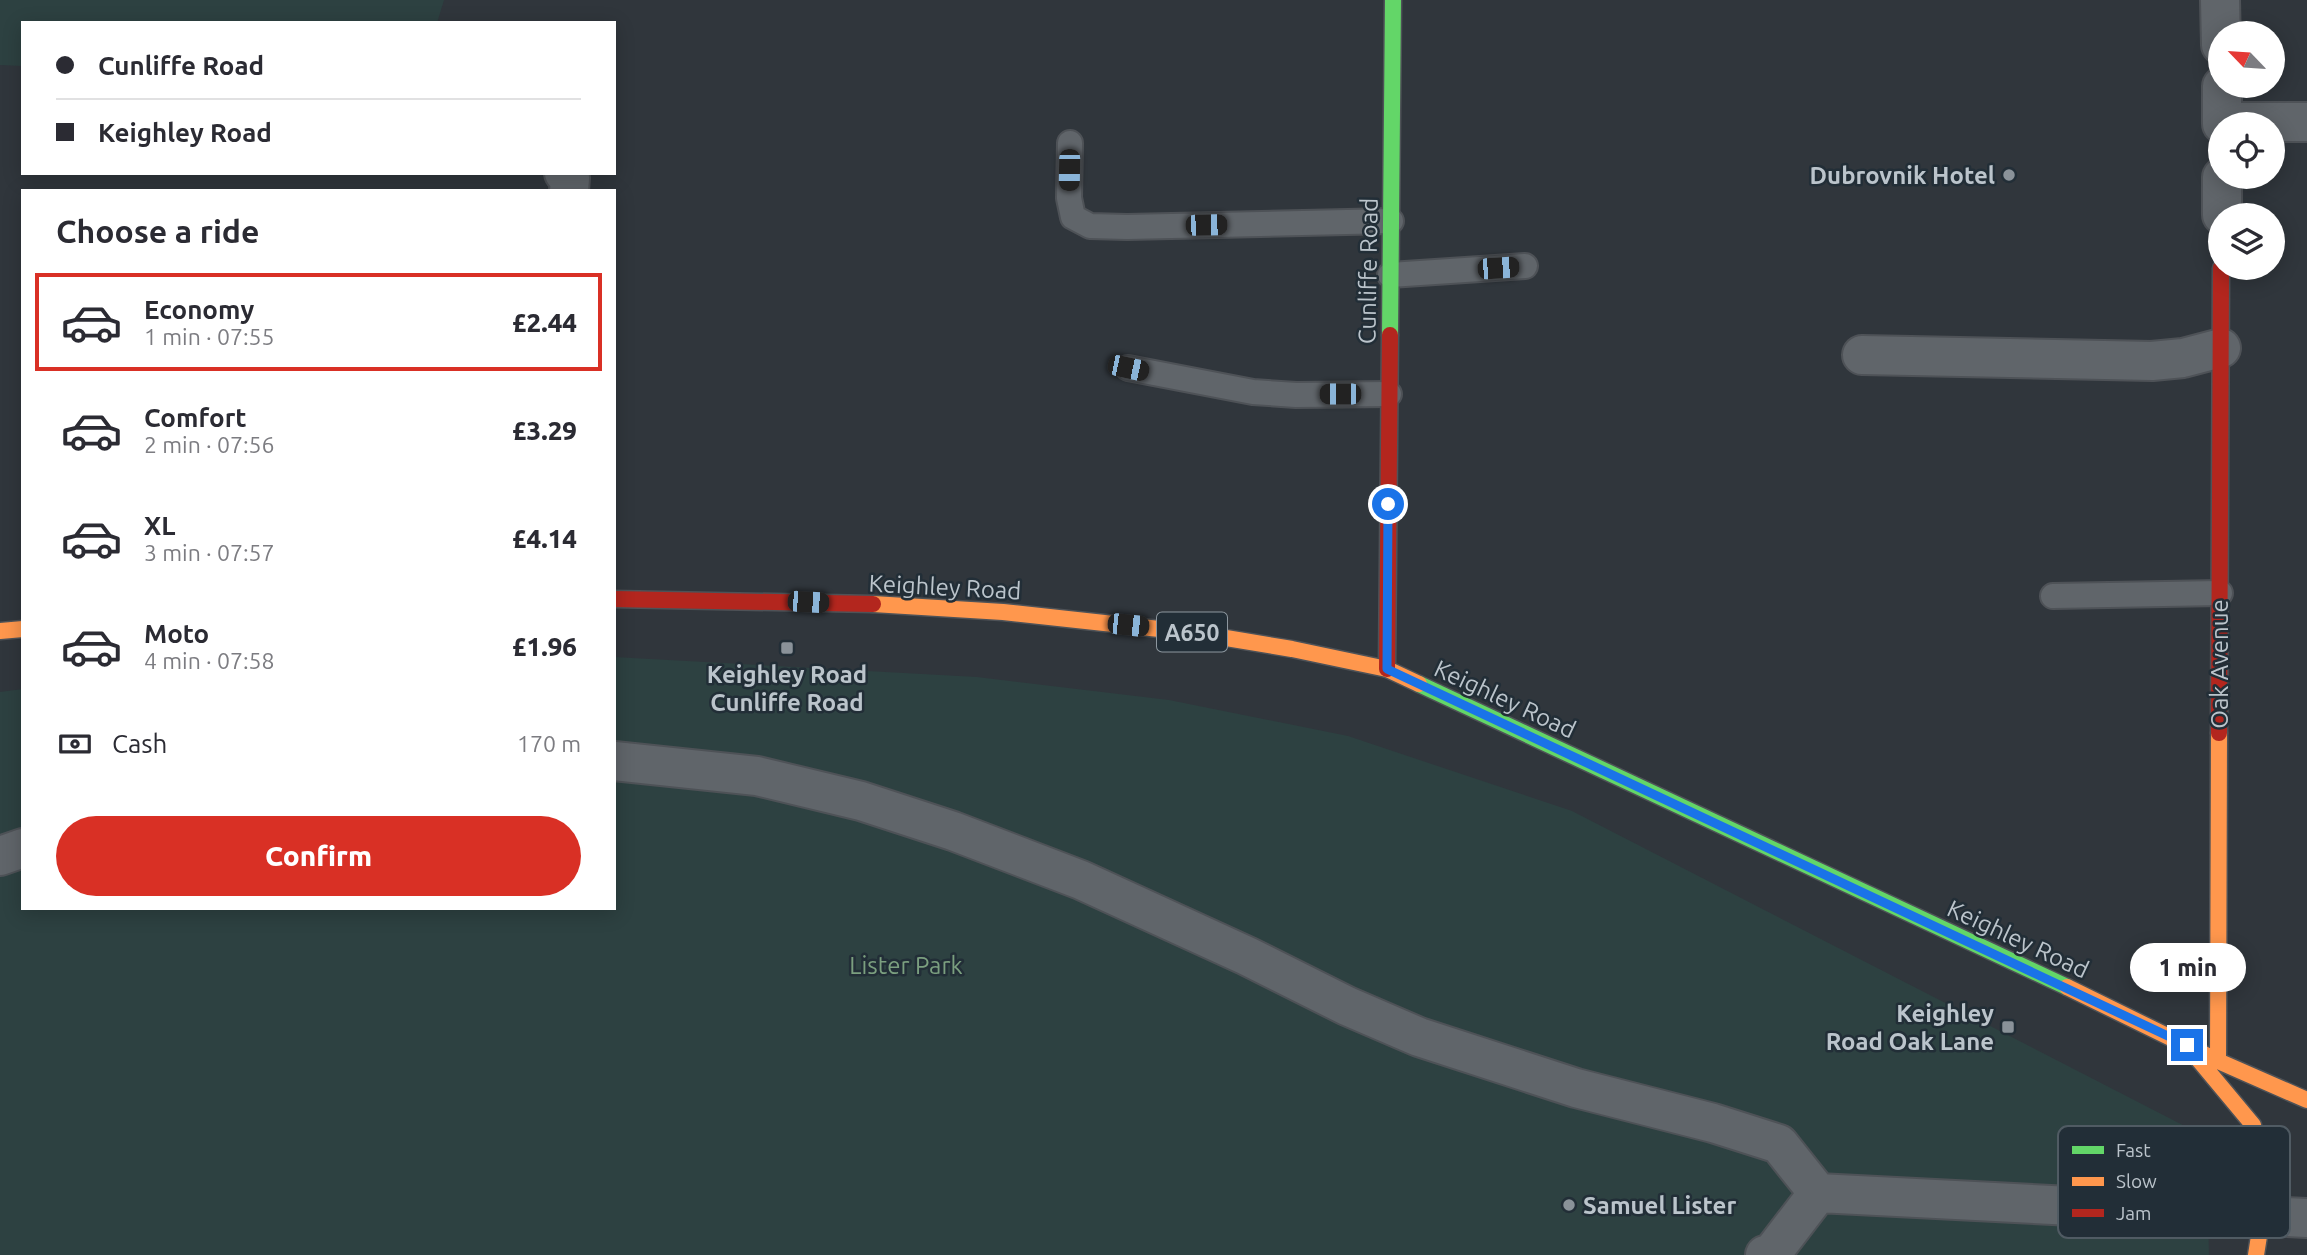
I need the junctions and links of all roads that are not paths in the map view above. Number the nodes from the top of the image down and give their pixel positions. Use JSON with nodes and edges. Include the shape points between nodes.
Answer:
{"nodes":[{"id":1,"x":1393,"y":0,"type":"edge"},
{"id":2,"x":2220,"y":0,"type":"edge"},
{"id":3,"x":2220,"y":21,"type":"edge"},
{"id":4,"x":2222,"y":111,"type":"edge"},
{"id":5,"x":2307,"y":122,"type":"edge"},
{"id":6,"x":1070,"y":143,"type":"dead end"},
{"id":7,"x":1391,"y":221,"type":"junction"},
{"id":8,"x":1525,"y":266,"type":"dead end"},
{"id":9,"x":1390,"y":275,"type":"junction"},
{"id":10,"x":2221,"y":280,"type":"edge"},
{"id":11,"x":2221,"y":348,"type":"junction"},
{"id":12,"x":1862,"y":355,"type":"dead end"},
{"id":13,"x":1128,"y":368,"type":"dead end"},
{"id":14,"x":1389,"y":394,"type":"junction"},
{"id":15,"x":2220,"y":593,"type":"junction"},
{"id":16,"x":2053,"y":596,"type":"dead end"},
{"id":17,"x":616,"y":599,"type":"edge"},
{"id":18,"x":21,"y":629,"type":"edge"},
{"id":19,"x":0,"y":631,"type":"edge"},
{"id":20,"x":1387,"y":669,"type":"junction"},
{"id":21,"x":616,"y":761,"type":"edge"},
{"id":22,"x":21,"y":849,"type":"edge"},
{"id":23,"x":0,"y":856,"type":"edge"},
{"id":24,"x":2187,"y":1045,"type":"junction"},
{"id":25,"x":2218,"y":1060,"type":"junction"},
{"id":26,"x":2307,"y":1100,"type":"edge"},
{"id":27,"x":2253,"y":1126,"type":"edge"},
{"id":28,"x":1818,"y":1193,"type":"junction"},
{"id":29,"x":2058,"y":1204,"type":"edge"},
{"id":30,"x":1765,"y":1255,"type":"edge"}],
"edges":[{"from":1,"to":7,"type":"main road","name":"Cunliffe Road"},
{"from":2,"to":3,"type":"street"},
{"from":4,"to":5,"type":"street"},
{"from":6,"to":7,"type":"lane","via":[[1073,217],[1090,226]]},
{"from":7,"to":9,"type":"main road","name":"Cunliffe Road"},
{"from":8,"to":9,"type":"lane"},
{"from":9,"to":14,"type":"main road","name":"Cunliffe Road"},
{"from":10,"to":11,"type":"main road","name":"Oak Avenue"},
{"from":11,"to":12,"type":"street","via":[[2152,361]]},
{"from":11,"to":15,"type":"main road","name":"Oak Avenue"},
{"from":13,"to":14,"type":"lane","via":[[1253,392]]},
{"from":14,"to":20,"type":"main road","name":"Cunliffe Road"},
{"from":15,"to":16,"type":"lane"},
{"from":15,"to":25,"type":"main road","name":"Oak Avenue"},
{"from":17,"to":20,"type":"main road","name":"Keighley Road","number":"A650","via":[[728,598],[995,611],[1181,630]]},
{"from":18,"to":19,"type":"main road"},
{"from":20,"to":24,"type":"main road","name":"Keighley Road","number":"A650"},
{"from":21,"to":28,"type":"street","via":[[757,776],[862,801],[953,831],[1081,880],[1419,1037],[1576,1088],[1779,1144]]},
{"from":22,"to":23,"type":"street"},
{"from":24,"to":25,"type":"main road","name":"Keighley Road","number":"A650"},
{"from":24,"to":27,"type":"main road"},
{"from":25,"to":26,"type":"main road","name":"Keighley Road","number":"A650"},
{"from":28,"to":29,"type":"street"},
{"from":28,"to":30,"type":"street","via":[[1772,1253]]}]}
